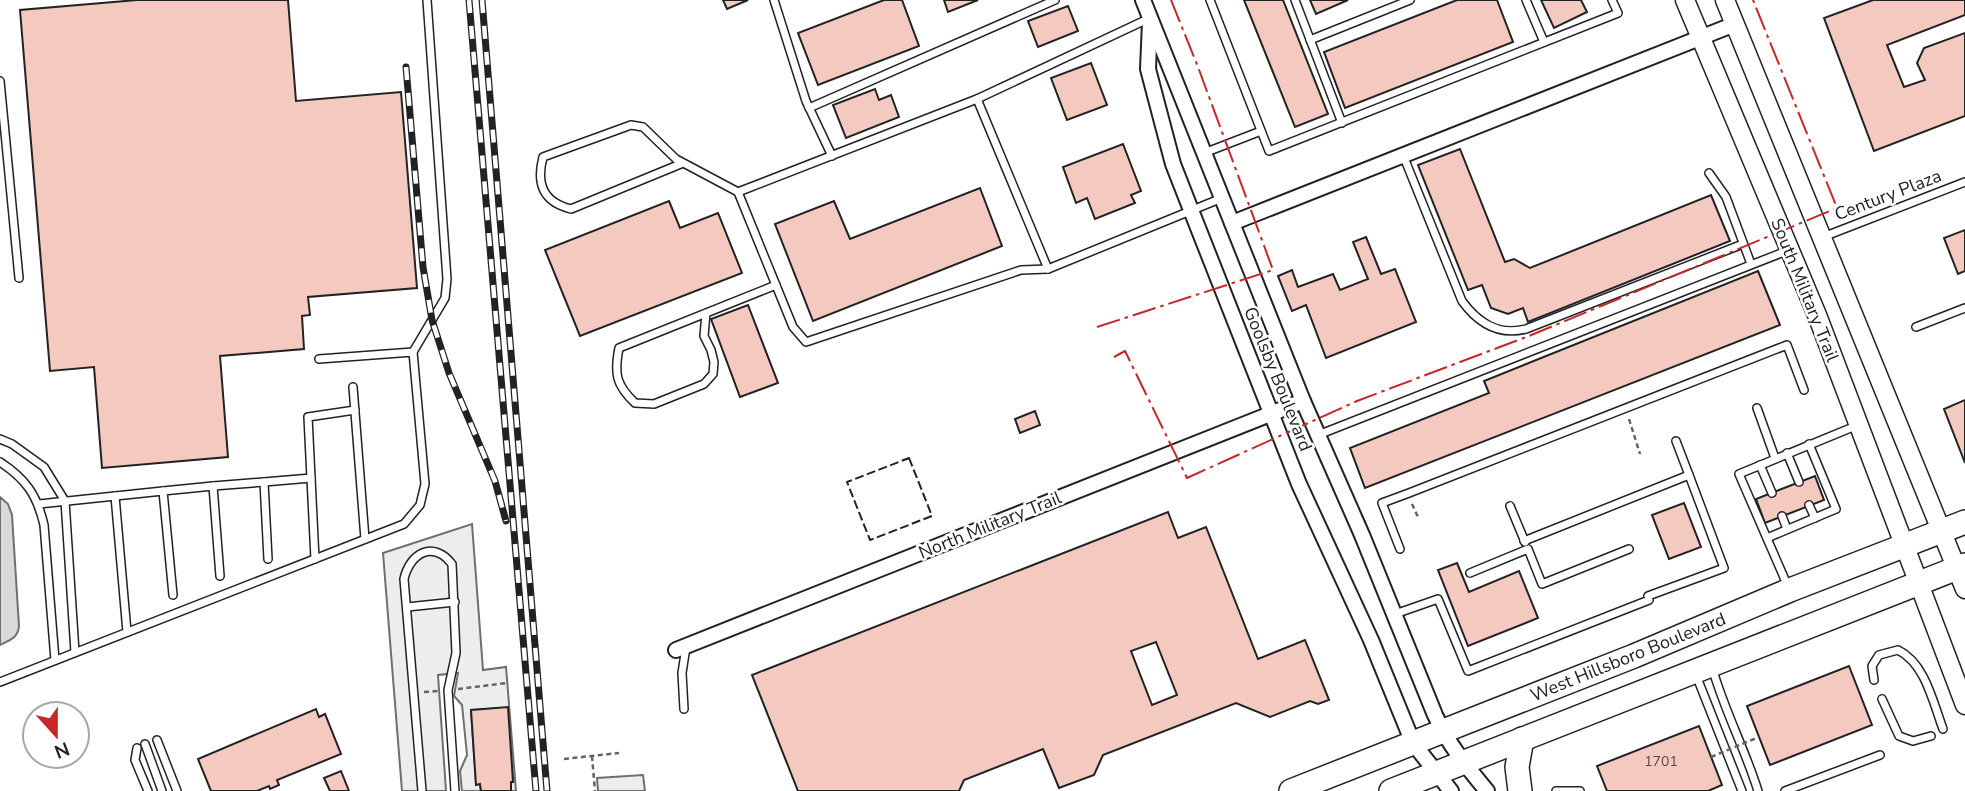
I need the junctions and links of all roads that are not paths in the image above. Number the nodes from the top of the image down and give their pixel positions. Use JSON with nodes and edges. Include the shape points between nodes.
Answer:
{"nodes":[{"id":1,"x":427,"y":0,"type":"edge"},
{"id":2,"x":774,"y":0,"type":"edge"},
{"id":3,"x":1055,"y":0,"type":"edge"},
{"id":4,"x":1143,"y":0,"type":"edge"},
{"id":5,"x":1210,"y":0,"type":"edge"},
{"id":6,"x":1295,"y":0,"type":"edge"},
{"id":7,"x":1410,"y":0,"type":"edge"},
{"id":8,"x":1525,"y":0,"type":"edge"},
{"id":9,"x":1612,"y":0,"type":"edge"},
{"id":10,"x":1685,"y":0,"type":"edge"},
{"id":11,"x":1725,"y":0,"type":"edge"},
{"id":12,"x":1150,"y":18,"type":"junction"},
{"id":13,"x":1735,"y":24,"type":"junction"},
{"id":14,"x":1701,"y":38,"type":"junction"},
{"id":15,"x":1310,"y":40,"type":"junction"},
{"id":16,"x":1544,"y":42,"type":"junction"},
{"id":17,"x":0,"y":81,"type":"edge"},
{"id":18,"x":977,"y":99,"type":"junction"},
{"id":19,"x":809,"y":107,"type":"junction"},
{"id":20,"x":1342,"y":122,"type":"junction"},
{"id":21,"x":1261,"y":131,"type":"junction"},
{"id":22,"x":1204,"y":153,"type":"junction"},
{"id":23,"x":1403,"y":155,"type":"junction"},
{"id":24,"x":832,"y":156,"type":"junction"},
{"id":25,"x":683,"y":163,"type":"junction"},
{"id":26,"x":1709,"y":173,"type":"dead end"},
{"id":27,"x":4,"y":175,"type":"edge"},
{"id":28,"x":1965,"y":182,"type":"edge"},
{"id":29,"x":738,"y":192,"type":"junction"},
{"id":30,"x":1222,"y":198,"type":"junction"},
{"id":31,"x":1191,"y":210,"type":"junction"},
{"id":32,"x":1233,"y":223,"type":"junction"},
{"id":33,"x":1823,"y":237,"type":"junction"},
{"id":34,"x":1744,"y":243,"type":"junction"},
{"id":35,"x":1790,"y":250,"type":"junction"},
{"id":36,"x":1751,"y":264,"type":"junction"},
{"id":37,"x":1048,"y":269,"type":"junction"},
{"id":38,"x":19,"y":278,"type":"dead end"},
{"id":39,"x":776,"y":285,"type":"junction"},
{"id":40,"x":1965,"y":308,"type":"edge"},
{"id":41,"x":706,"y":313,"type":"junction"},
{"id":42,"x":1916,"y":327,"type":"dead end"},
{"id":43,"x":413,"y":352,"type":"junction"},
{"id":44,"x":319,"y":359,"type":"dead end"},
{"id":45,"x":353,"y":387,"type":"dead end"},
{"id":46,"x":1804,"y":390,"type":"dead end"},
{"id":47,"x":1303,"y":401,"type":"junction"},
{"id":48,"x":1757,"y":408,"type":"dead end"},
{"id":49,"x":355,"y":410,"type":"junction"},
{"id":50,"x":1271,"y":414,"type":"junction"},
{"id":51,"x":1858,"y":425,"type":"junction"},
{"id":52,"x":1317,"y":435,"type":"junction"},
{"id":53,"x":0,"y":439,"type":"edge"},
{"id":54,"x":1676,"y":440,"type":"dead end"},
{"id":55,"x":1809,"y":444,"type":"junction"},
{"id":56,"x":1787,"y":453,"type":"junction"},
{"id":57,"x":1775,"y":458,"type":"junction"},
{"id":58,"x":0,"y":463,"type":"edge"},
{"id":59,"x":1760,"y":465,"type":"junction"},
{"id":60,"x":1689,"y":475,"type":"junction"},
{"id":61,"x":311,"y":478,"type":"junction"},
{"id":62,"x":264,"y":482,"type":"junction"},
{"id":63,"x":1799,"y":482,"type":"dead end"},
{"id":64,"x":213,"y":486,"type":"junction"},
{"id":65,"x":163,"y":491,"type":"junction"},
{"id":66,"x":1772,"y":493,"type":"dead end"},
{"id":67,"x":115,"y":496,"type":"junction"},
{"id":68,"x":65,"y":501,"type":"junction"},
{"id":69,"x":39,"y":504,"type":"junction"},
{"id":70,"x":1809,"y":505,"type":"dead end"},
{"id":71,"x":1510,"y":506,"type":"dead end"},
{"id":72,"x":1782,"y":516,"type":"dead end"},
{"id":73,"x":1815,"y":518,"type":"junction"},
{"id":74,"x":1965,"y":523,"type":"edge"},
{"id":75,"x":1787,"y":529,"type":"junction"},
{"id":76,"x":1941,"y":532,"type":"junction"},
{"id":77,"x":1767,"y":538,"type":"junction"},
{"id":78,"x":365,"y":539,"type":"junction"},
{"id":79,"x":1524,"y":541,"type":"junction"},
{"id":80,"x":1904,"y":546,"type":"junction"},
{"id":81,"x":1400,"y":549,"type":"dead end"},
{"id":82,"x":1528,"y":549,"type":"junction"},
{"id":83,"x":1629,"y":549,"type":"dead end"},
{"id":84,"x":268,"y":559,"type":"dead end"},
{"id":85,"x":315,"y":559,"type":"junction"},
{"id":86,"x":1470,"y":573,"type":"dead end"},
{"id":87,"x":1962,"y":574,"type":"edge"},
{"id":88,"x":220,"y":576,"type":"dead end"},
{"id":89,"x":1918,"y":584,"type":"junction"},
{"id":90,"x":1790,"y":590,"type":"junction"},
{"id":91,"x":173,"y":596,"type":"dead end"},
{"id":92,"x":455,"y":602,"type":"junction"},
{"id":93,"x":407,"y":607,"type":"junction"},
{"id":94,"x":1394,"y":614,"type":"junction"},
{"id":95,"x":127,"y":632,"type":"junction"},
{"id":96,"x":681,"y":648,"type":"joint"},
{"id":97,"x":75,"y":652,"type":"junction"},
{"id":98,"x":55,"y":660,"type":"junction"},
{"id":99,"x":1703,"y":668,"type":"junction"},
{"id":100,"x":1874,"y":680,"type":"dead end"},
{"id":101,"x":0,"y":682,"type":"edge"},
{"id":102,"x":1882,"y":699,"type":"dead end"},
{"id":103,"x":1965,"y":705,"type":"edge"},
{"id":104,"x":684,"y":709,"type":"dead end"},
{"id":105,"x":1943,"y":729,"type":"dead end"},
{"id":106,"x":1442,"y":731,"type":"junction"},
{"id":107,"x":1931,"y":736,"type":"dead end"},
{"id":108,"x":1522,"y":739,"type":"junction"},
{"id":109,"x":157,"y":740,"type":"dead end"},
{"id":110,"x":1413,"y":743,"type":"junction"},
{"id":111,"x":145,"y":744,"type":"dead end"},
{"id":112,"x":137,"y":748,"type":"dead end"},
{"id":113,"x":1880,"y":755,"type":"dead end"},
{"id":114,"x":1463,"y":763,"type":"junction"},
{"id":115,"x":1436,"y":773,"type":"junction"},
{"id":116,"x":148,"y":791,"type":"edge"},
{"id":117,"x":162,"y":791,"type":"edge"},
{"id":118,"x":177,"y":791,"type":"edge"},
{"id":119,"x":422,"y":791,"type":"edge"},
{"id":120,"x":455,"y":791,"type":"edge"},
{"id":121,"x":1291,"y":791,"type":"edge"},
{"id":122,"x":1391,"y":791,"type":"edge"},
{"id":123,"x":1451,"y":791,"type":"edge"},
{"id":124,"x":1487,"y":791,"type":"edge"},
{"id":125,"x":1520,"y":791,"type":"edge"},
{"id":126,"x":1556,"y":791,"type":"edge"},
{"id":127,"x":1580,"y":791,"type":"edge"},
{"id":128,"x":1742,"y":791,"type":"edge"},
{"id":129,"x":1758,"y":791,"type":"edge"},
{"id":130,"x":1785,"y":791,"type":"edge"}],
"edges":[{"from":1,"to":43,"type":"lane","via":[[447,279],[445,298]]},
{"from":2,"to":19,"type":"lane"},
{"from":3,"to":19,"type":"lane"},
{"from":4,"to":12,"type":"street","name":"Goolsby Boulevard"},
{"from":5,"to":21,"type":"lane"},
{"from":6,"to":15,"type":"lane"},
{"from":7,"to":15,"type":"lane"},
{"from":8,"to":16,"type":"lane"},
{"from":9,"to":16,"type":"lane","via":[[1618,13]]},
{"from":10,"to":14,"type":"street","name":"South Military Trail"},
{"from":11,"to":13,"type":"street","name":"South Military Trail"},
{"from":12,"to":18,"type":"lane"},
{"from":12,"to":22,"type":"street","name":"Goolsby Boulevard"},
{"from":12,"to":31,"type":"street","name":"Goolsby Boulevard","via":[[1148,69],[1173,164]]},
{"from":13,"to":14,"type":"street"},
{"from":13,"to":33,"type":"street","name":"South Military Trail"},
{"from":14,"to":23,"type":"street"},
{"from":14,"to":35,"type":"street","name":"South Military Trail"},
{"from":15,"to":20,"type":"lane"},
{"from":16,"to":20,"type":"lane"},
{"from":17,"to":27,"type":"lane"},
{"from":18,"to":24,"type":"lane"},
{"from":18,"to":37,"type":"lane"},
{"from":19,"to":24,"type":"lane"},
{"from":20,"to":21,"type":"lane","via":[[1269,151]]},
{"from":21,"to":22,"type":"lane"},
{"from":22,"to":30,"type":"street","name":"Goolsby Boulevard"},
{"from":23,"to":32,"type":"street"},
{"from":23,"to":34,"type":"lane","via":[[1462,301],[1476,318],[1499,331],[1526,329]]},
{"from":24,"to":29,"type":"lane"},
{"from":25,"to":25,"type":"lane","via":[[643,127],[631,125],[543,157],[539,171],[543,191],[556,205],[571,209]]},
{"from":25,"to":29,"type":"lane"},
{"from":26,"to":34,"type":"lane","via":[[1726,197]]},
{"from":27,"to":38,"type":"lane"},
{"from":28,"to":33,"type":"lane","name":"Century Plaza"},
{"from":29,"to":39,"type":"lane"},
{"from":30,"to":31,"type":"lane"},
{"from":30,"to":32,"type":"street","name":"Goolsby Boulevard"},
{"from":31,"to":37,"type":"lane"},
{"from":31,"to":50,"type":"street","name":"Goolsby Boulevard"},
{"from":32,"to":47,"type":"street","name":"Goolsby Boulevard"},
{"from":33,"to":76,"type":"street","name":"South Military Trail"},
{"from":34,"to":36,"type":"lane"},
{"from":35,"to":36,"type":"lane"},
{"from":35,"to":51,"type":"street","name":"South Military Trail"},
{"from":36,"to":52,"type":"lane"},
{"from":37,"to":39,"type":"lane","via":[[1021,270],[806,342],[793,327]]},
{"from":39,"to":41,"type":"lane"},
{"from":40,"to":42,"type":"lane"},
{"from":41,"to":41,"type":"lane","via":[[619,348],[615,368],[621,390],[635,403],[654,404],[704,384],[713,374],[711,350],[704,336]]},
{"from":43,"to":44,"type":"lane"},
{"from":43,"to":78,"type":"lane","via":[[425,484],[420,505],[404,524]]},
{"from":45,"to":49,"type":"lane"},
{"from":46,"to":81,"type":"lane","via":[[1787,345],[1382,503]]},
{"from":47,"to":50,"type":"street","name":"North Military Trail"},
{"from":47,"to":52,"type":"street","name":"Goolsby Boulevard"},
{"from":48,"to":57,"type":"lane"},
{"from":49,"to":61,"type":"lane","via":[[307,417]]},
{"from":49,"to":78,"type":"lane"},
{"from":50,"to":96,"type":"street","name":"North Military Trail"},
{"from":50,"to":110,"type":"street","name":"Goolsby Boulevard"},
{"from":51,"to":55,"type":"lane"},
{"from":51,"to":80,"type":"street","name":"South Military Trail"},
{"from":52,"to":94,"type":"street","name":"Goolsby Boulevard"},
{"from":53,"to":68,"type":"lane","via":[[44,467]]},
{"from":54,"to":60,"type":"lane"},
{"from":55,"to":56,"type":"lane"},
{"from":55,"to":73,"type":"lane","via":[[1836,509]]},
{"from":56,"to":57,"type":"lane"},
{"from":56,"to":63,"type":"lane"},
{"from":57,"to":59,"type":"lane"},
{"from":58,"to":69,"type":"lane","via":[[15,472]]},
{"from":59,"to":66,"type":"lane"},
{"from":59,"to":77,"type":"lane","via":[[1739,474]]},
{"from":60,"to":79,"type":"lane"},
{"from":60,"to":94,"type":"lane","via":[[1724,568],[1468,671],[1438,599]]},
{"from":61,"to":62,"type":"lane"},
{"from":61,"to":85,"type":"lane"},
{"from":62,"to":64,"type":"lane"},
{"from":62,"to":84,"type":"lane"},
{"from":64,"to":65,"type":"lane"},
{"from":64,"to":88,"type":"lane"},
{"from":65,"to":67,"type":"lane"},
{"from":65,"to":91,"type":"lane"},
{"from":67,"to":68,"type":"lane"},
{"from":67,"to":95,"type":"lane"},
{"from":68,"to":69,"type":"lane"},
{"from":68,"to":97,"type":"lane"},
{"from":69,"to":98,"type":"lane"},
{"from":70,"to":73,"type":"lane"},
{"from":71,"to":79,"type":"lane"},
{"from":72,"to":75,"type":"lane"},
{"from":73,"to":75,"type":"lane"},
{"from":74,"to":76,"type":"main road","name":"West Hillsboro Boulevard"},
{"from":75,"to":77,"type":"lane"},
{"from":76,"to":80,"type":"main road","name":"West Hillsboro Boulevard"},
{"from":76,"to":87,"type":"street","name":"South Military Trail"},
{"from":77,"to":90,"type":"lane"},
{"from":78,"to":85,"type":"lane"},
{"from":79,"to":82,"type":"lane"},
{"from":80,"to":89,"type":"street","name":"South Military Trail"},
{"from":80,"to":90,"type":"main road","name":"West Hillsboro Boulevard"},
{"from":82,"to":83,"type":"lane","via":[[1542,584]]},
{"from":82,"to":86,"type":"lane"},
{"from":85,"to":95,"type":"lane"},
{"from":87,"to":89,"type":"main road","name":"West Hillsboro Boulevard"},
{"from":89,"to":99,"type":"main road","name":"West Hillsboro Boulevard"},
{"from":89,"to":103,"type":"street"},
{"from":90,"to":106,"type":"main road","name":"West Hillsboro Boulevard"},
{"from":92,"to":93,"type":"lane"},
{"from":92,"to":93,"type":"lane","via":[[452,564],[445,555],[432,551],[417,555],[407,565]]},
{"from":92,"to":120,"type":"lane","via":[[456,653],[448,690]]},
{"from":93,"to":119,"type":"lane"},
{"from":94,"to":106,"type":"street","name":"Goolsby Boulevard"},
{"from":95,"to":97,"type":"lane"},
{"from":96,"to":104,"type":"lane"},
{"from":97,"to":98,"type":"lane"},
{"from":98,"to":101,"type":"lane"},
{"from":99,"to":108,"type":"main road","name":"West Hillsboro Boulevard"},
{"from":99,"to":128,"type":"lane"},
{"from":99,"to":129,"type":"lane","via":[[1719,693]]},
{"from":100,"to":105,"type":"lane","via":[[1872,666],[1879,655],[1898,650],[1908,654]]},
{"from":102,"to":107,"type":"lane","via":[[1899,736],[1913,741]]},
{"from":106,"to":110,"type":"main road","name":"West Hillsboro Boulevard"},
{"from":106,"to":114,"type":"street"},
{"from":108,"to":114,"type":"main road","name":"West Hillsboro Boulevard"},
{"from":108,"to":125,"type":"main road","via":[[1517,768]]},
{"from":109,"to":118,"type":"lane"},
{"from":110,"to":115,"type":"street","name":"Goolsby Boulevard"},
{"from":110,"to":121,"type":"main road","name":"West Hillsboro Boulevard"},
{"from":111,"to":117,"type":"lane"},
{"from":112,"to":116,"type":"lane","via":[[135,760]]},
{"from":113,"to":130,"type":"lane"},
{"from":114,"to":115,"type":"main road","name":"West Hillsboro Boulevard"},
{"from":114,"to":124,"type":"street"},
{"from":115,"to":122,"type":"main road","name":"West Hillsboro Boulevard"},
{"from":115,"to":123,"type":"street","name":"Goolsby Boulevard"},
{"from":126,"to":127,"type":"lane"}]}
